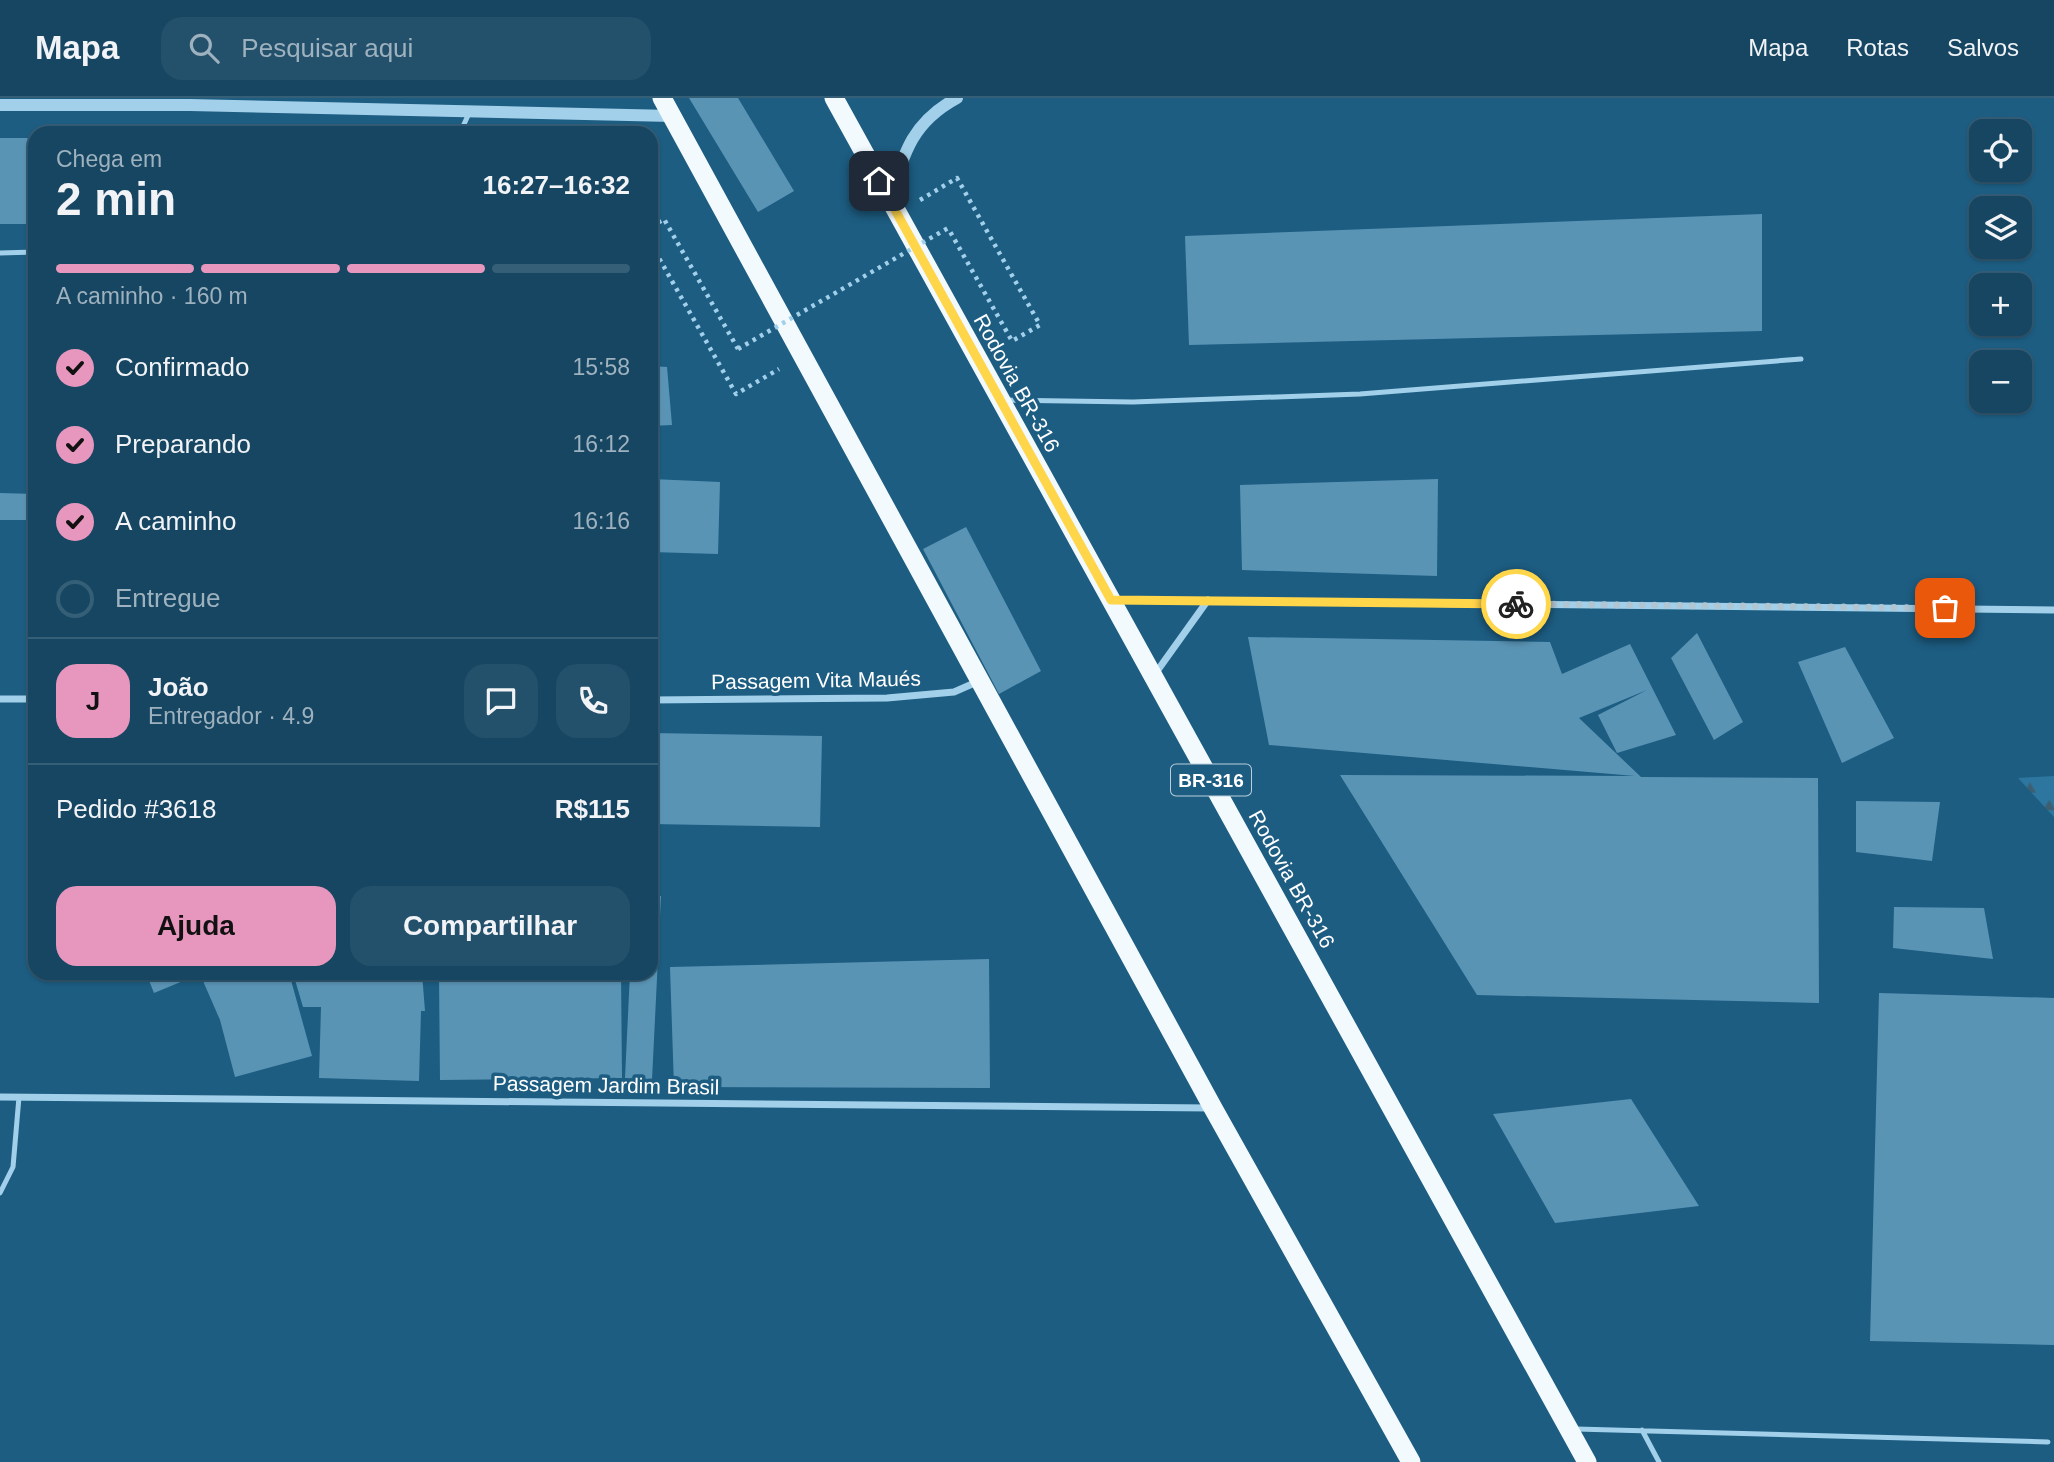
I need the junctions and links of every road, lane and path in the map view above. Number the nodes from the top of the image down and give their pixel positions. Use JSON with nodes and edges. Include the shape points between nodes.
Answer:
{"nodes":[{"id":1,"x":662,"y":98,"type":"edge"},
{"id":2,"x":834,"y":98,"type":"edge"},
{"id":3,"x":957,"y":98,"type":"edge"},
{"id":4,"x":0,"y":105,"type":"edge"},
{"id":5,"x":470,"y":111,"type":"junction"},
{"id":6,"x":672,"y":116,"type":"junction"},
{"id":7,"x":463,"y":126,"type":"edge"},
{"id":8,"x":893,"y":208,"type":"junction"},
{"id":9,"x":658,"y":223,"type":"edge"},
{"id":10,"x":0,"y":253,"type":"edge"},
{"id":11,"x":28,"y":253,"type":"edge"},
{"id":12,"x":658,"y":256,"type":"edge"},
{"id":13,"x":804,"y":355,"type":"junction"},
{"id":14,"x":1801,"y":359,"type":"dead end"},
{"id":15,"x":1002,"y":400,"type":"junction"},
{"id":16,"x":1111,"y":600,"type":"junction"},
{"id":17,"x":1208,"y":600,"type":"junction"},
{"id":18,"x":2054,"y":610,"type":"edge"},
{"id":19,"x":1154,"y":676,"type":"junction"},
{"id":20,"x":980,"y":681,"type":"junction"},
{"id":21,"x":0,"y":699,"type":"edge"},
{"id":22,"x":28,"y":699,"type":"edge"},
{"id":23,"x":658,"y":699,"type":"edge"},
{"id":24,"x":0,"y":1097,"type":"edge"},
{"id":25,"x":19,"y":1097,"type":"junction"},
{"id":26,"x":1213,"y":1108,"type":"junction"},
{"id":27,"x":0,"y":1193,"type":"edge"},
{"id":28,"x":1569,"y":1429,"type":"junction"},
{"id":29,"x":1642,"y":1430,"type":"junction"},
{"id":30,"x":2048,"y":1442,"type":"dead end"},
{"id":31,"x":1411,"y":1462,"type":"edge"},
{"id":32,"x":1587,"y":1462,"type":"edge"},
{"id":33,"x":1658,"y":1462,"type":"edge"}],
"edges":[{"from":1,"to":6,"type":"highway"},
{"from":2,"to":8,"type":"highway","name":"Rodovia BR-316","number":"BR-316"},
{"from":3,"to":8,"type":"street","via":[[922,122],[900,167]]},
{"from":4,"to":5,"type":"street"},
{"from":5,"to":6,"type":"street"},
{"from":5,"to":7,"type":"lane"},
{"from":6,"to":13,"type":"highway"},
{"from":8,"to":9,"type":"path","bridge":true,"via":[[957,178],[1040,324],[1012,341],[948,228],[738,349],[664,219]]},
{"from":8,"to":15,"type":"highway","name":"Rodovia BR-316","number":"BR-316"},
{"from":10,"to":11,"type":"lane"},
{"from":12,"to":13,"type":"path","via":[[736,394]]},
{"from":13,"to":20,"type":"highway"},
{"from":14,"to":15,"type":"lane","via":[[1360,394],[1133,402]]},
{"from":15,"to":16,"type":"highway","name":"Rodovia BR-316","number":"BR-316"},
{"from":16,"to":17,"type":"street"},
{"from":16,"to":19,"type":"highway","name":"Rodovia BR-316","number":"BR-316"},
{"from":17,"to":18,"type":"street"},
{"from":17,"to":19,"type":"street"},
{"from":19,"to":28,"type":"highway","name":"Rodovia BR-316","number":"BR-316"},
{"from":20,"to":23,"type":"street","name":"Passagem Vita Maués","via":[[954,692],[887,698]]},
{"from":20,"to":26,"type":"highway"},
{"from":21,"to":22,"type":"street"},
{"from":24,"to":25,"type":"street","name":"Passagem Jardim Brasil"},
{"from":25,"to":26,"type":"street","name":"Passagem Jardim Brasil"},
{"from":25,"to":27,"type":"lane","via":[[13,1167]]},
{"from":26,"to":31,"type":"highway"},
{"from":28,"to":29,"type":"lane"},
{"from":28,"to":32,"type":"highway","name":"Rodovia BR-316","number":"BR-316"},
{"from":29,"to":30,"type":"lane"},
{"from":29,"to":33,"type":"lane"}]}
